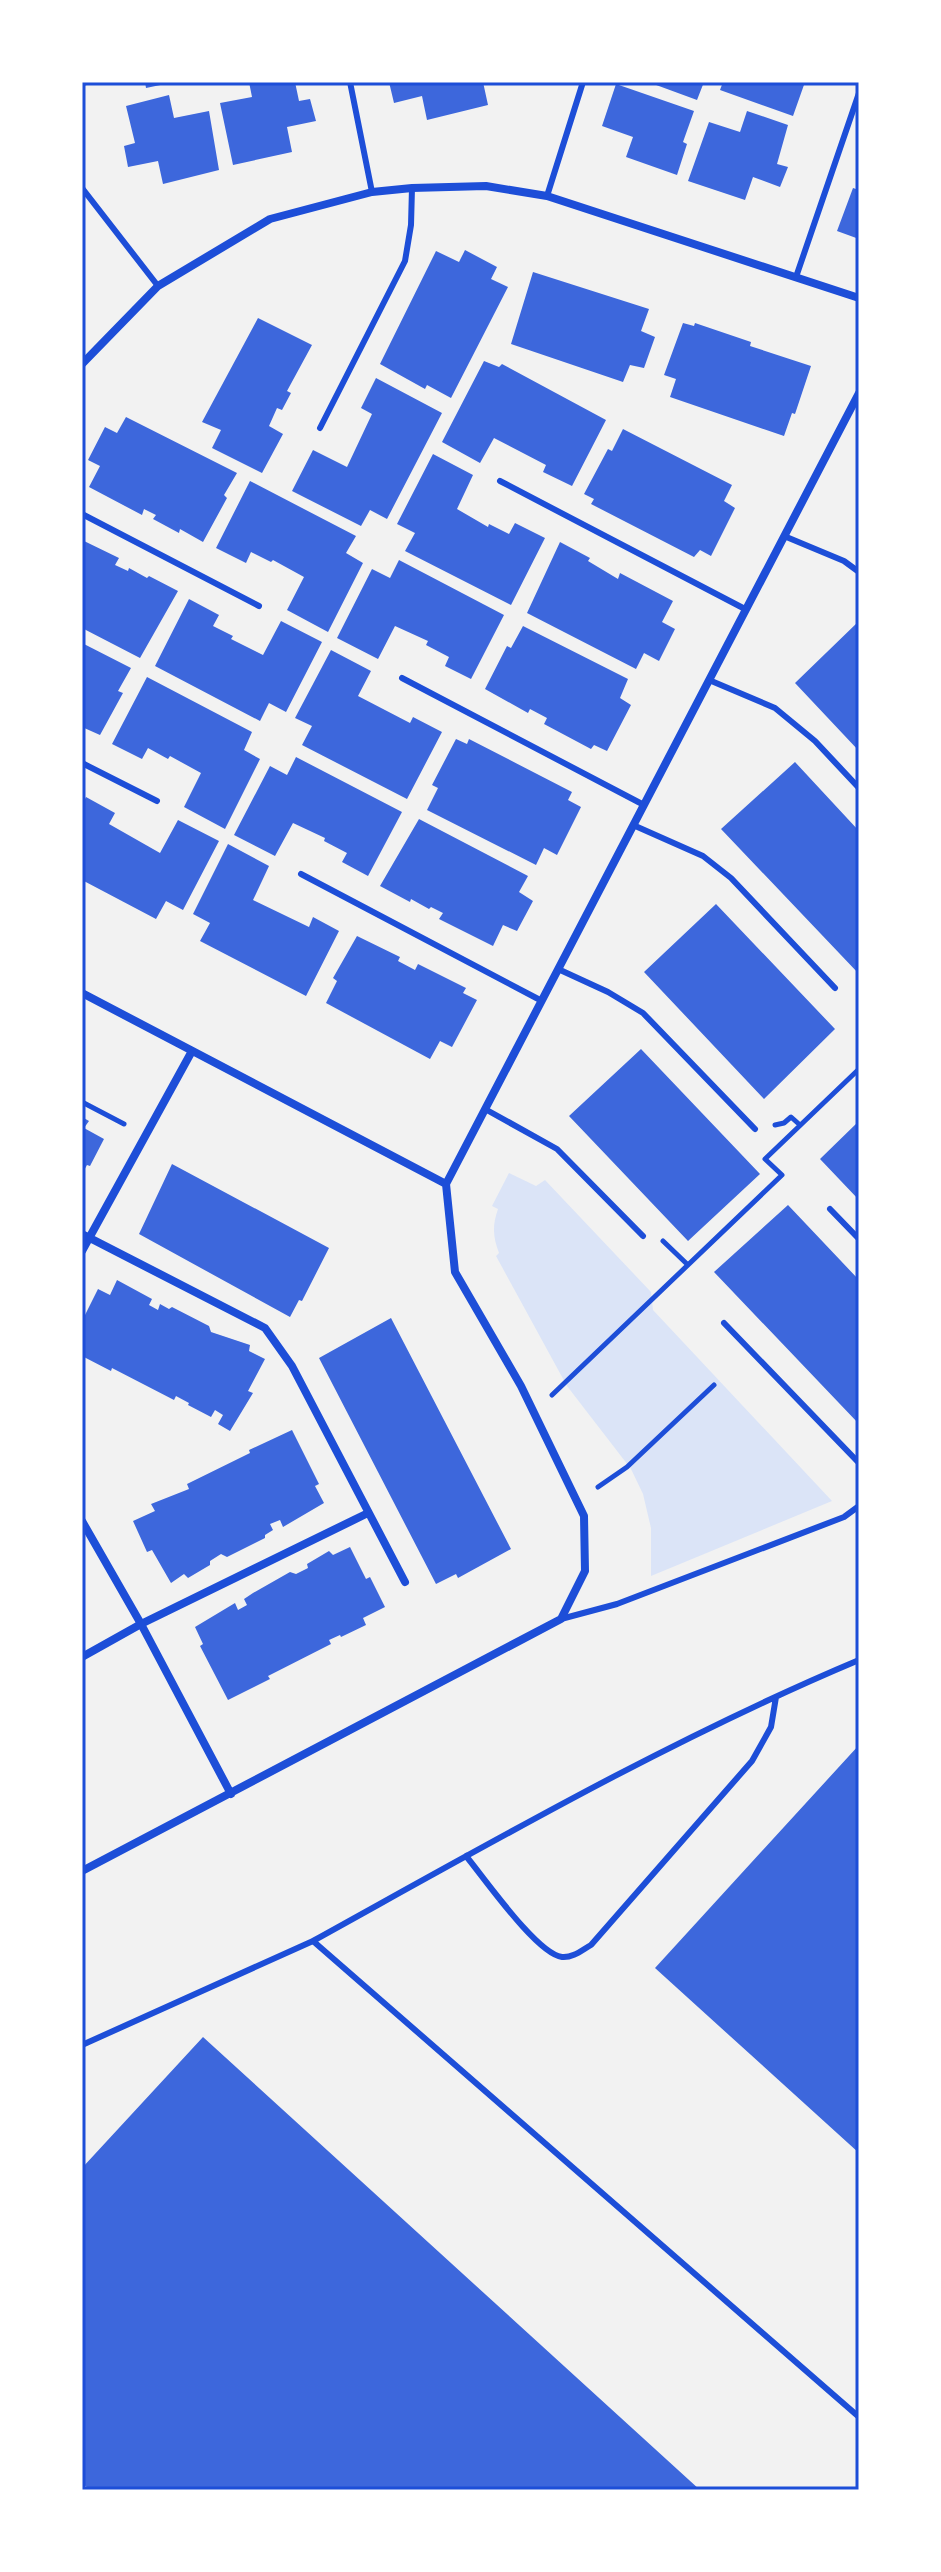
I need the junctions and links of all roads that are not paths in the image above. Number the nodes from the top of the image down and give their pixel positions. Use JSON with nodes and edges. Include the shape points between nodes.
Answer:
{"nodes":[{"id":1,"x":350,"y":82,"type":"edge"},
{"id":2,"x":583,"y":82,"type":"edge"},
{"id":3,"x":859,"y":93,"type":"edge"},
{"id":4,"x":82,"y":188,"type":"edge"},
{"id":5,"x":412,"y":188,"type":"junction"},
{"id":6,"x":372,"y":192,"type":"junction"},
{"id":7,"x":547,"y":196,"type":"junction"},
{"id":8,"x":796,"y":277,"type":"junction"},
{"id":9,"x":158,"y":286,"type":"junction"},
{"id":10,"x":859,"y":298,"type":"edge"},
{"id":11,"x":82,"y":364,"type":"edge"},
{"id":12,"x":859,"y":393,"type":"edge"},
{"id":13,"x":320,"y":428,"type":"dead end"},
{"id":14,"x":500,"y":481,"type":"dead end"},
{"id":15,"x":82,"y":514,"type":"edge"},
{"id":16,"x":784,"y":536,"type":"junction"},
{"id":17,"x":859,"y":572,"type":"edge"},
{"id":18,"x":259,"y":606,"type":"dead end"},
{"id":19,"x":745,"y":609,"type":"junction"},
{"id":20,"x":402,"y":678,"type":"dead end"},
{"id":21,"x":709,"y":680,"type":"junction"},
{"id":22,"x":82,"y":763,"type":"edge"},
{"id":23,"x":859,"y":788,"type":"edge"},
{"id":24,"x":157,"y":801,"type":"dead end"},
{"id":25,"x":644,"y":805,"type":"junction"},
{"id":26,"x":633,"y":825,"type":"junction"},
{"id":27,"x":301,"y":874,"type":"dead end"},
{"id":28,"x":558,"y":969,"type":"junction"},
{"id":29,"x":835,"y":988,"type":"dead end"},
{"id":30,"x":82,"y":993,"type":"edge"},
{"id":31,"x":542,"y":1001,"type":"junction"},
{"id":32,"x":192,"y":1051,"type":"junction"},
{"id":33,"x":485,"y":1109,"type":"junction"},
{"id":34,"x":755,"y":1129,"type":"dead end"},
{"id":35,"x":446,"y":1184,"type":"junction"},
{"id":36,"x":830,"y":1209,"type":"dead end"},
{"id":37,"x":86,"y":1236,"type":"edge"},
{"id":38,"x":643,"y":1236,"type":"road end"},
{"id":39,"x":859,"y":1239,"type":"edge"},
{"id":40,"x":82,"y":1251,"type":"edge"},
{"id":41,"x":724,"y":1323,"type":"dead end"},
{"id":42,"x":859,"y":1463,"type":"edge"},
{"id":43,"x":859,"y":1506,"type":"edge"},
{"id":44,"x":368,"y":1513,"type":"junction"},
{"id":45,"x":82,"y":1521,"type":"edge"},
{"id":46,"x":405,"y":1582,"type":"dead end"},
{"id":47,"x":561,"y":1619,"type":"junction"},
{"id":48,"x":141,"y":1624,"type":"junction"},
{"id":49,"x":82,"y":1657,"type":"edge"},
{"id":50,"x":859,"y":1660,"type":"edge"},
{"id":51,"x":776,"y":1697,"type":"junction"},
{"id":52,"x":231,"y":1794,"type":"junction"},
{"id":53,"x":466,"y":1856,"type":"junction"},
{"id":54,"x":82,"y":1871,"type":"edge"},
{"id":55,"x":313,"y":1941,"type":"junction"},
{"id":56,"x":82,"y":2045,"type":"edge"},
{"id":57,"x":859,"y":2417,"type":"edge"}],
"edges":[{"from":1,"to":6,"type":"lane"},
{"from":2,"to":7,"type":"lane"},
{"from":3,"to":8,"type":"lane"},
{"from":4,"to":9,"type":"lane"},
{"from":5,"to":6,"type":"street"},
{"from":5,"to":7,"type":"street","via":[[486,186]]},
{"from":5,"to":13,"type":"lane","via":[[405,261]]},
{"from":6,"to":9,"type":"street","via":[[270,219]]},
{"from":7,"to":8,"type":"street"},
{"from":8,"to":10,"type":"street"},
{"from":9,"to":11,"type":"street"},
{"from":12,"to":16,"type":"street"},
{"from":14,"to":19,"type":"lane"},
{"from":15,"to":18,"type":"lane"},
{"from":16,"to":17,"type":"lane"},
{"from":16,"to":19,"type":"street"},
{"from":19,"to":21,"type":"street"},
{"from":20,"to":25,"type":"lane"},
{"from":21,"to":23,"type":"lane","via":[[775,708]]},
{"from":21,"to":25,"type":"street"},
{"from":22,"to":24,"type":"lane"},
{"from":25,"to":26,"type":"street"},
{"from":26,"to":28,"type":"street"},
{"from":26,"to":29,"type":"lane","via":[[703,856],[731,878]]},
{"from":27,"to":31,"type":"lane"},
{"from":28,"to":31,"type":"street"},
{"from":28,"to":34,"type":"lane","via":[[643,1013]]},
{"from":30,"to":32,"type":"street"},
{"from":31,"to":33,"type":"street"},
{"from":32,"to":35,"type":"street"},
{"from":32,"to":37,"type":"street"},
{"from":33,"to":35,"type":"street"},
{"from":33,"to":38,"type":"lane","via":[[557,1149]]},
{"from":35,"to":47,"type":"street","via":[[455,1272],[521,1386],[584,1516],[585,1571]]},
{"from":36,"to":39,"type":"lane"},
{"from":37,"to":40,"type":"street"},
{"from":37,"to":44,"type":"street","via":[[265,1328],[292,1366]]},
{"from":41,"to":42,"type":"lane"},
{"from":43,"to":47,"type":"lane","via":[[844,1517],[617,1604]]},
{"from":44,"to":46,"type":"street"},
{"from":44,"to":48,"type":"street"},
{"from":45,"to":48,"type":"street"},
{"from":47,"to":52,"type":"street"},
{"from":48,"to":49,"type":"street"},
{"from":48,"to":52,"type":"street"},
{"from":50,"to":51,"type":"lane"},
{"from":51,"to":53,"type":"lane"},
{"from":51,"to":53,"type":"lane","via":[[771,1727],[752,1761],[591,1945],[572,1957],[539,1946]]},
{"from":52,"to":54,"type":"street"},
{"from":53,"to":55,"type":"lane"},
{"from":55,"to":56,"type":"lane"},
{"from":55,"to":57,"type":"lane"}]}
